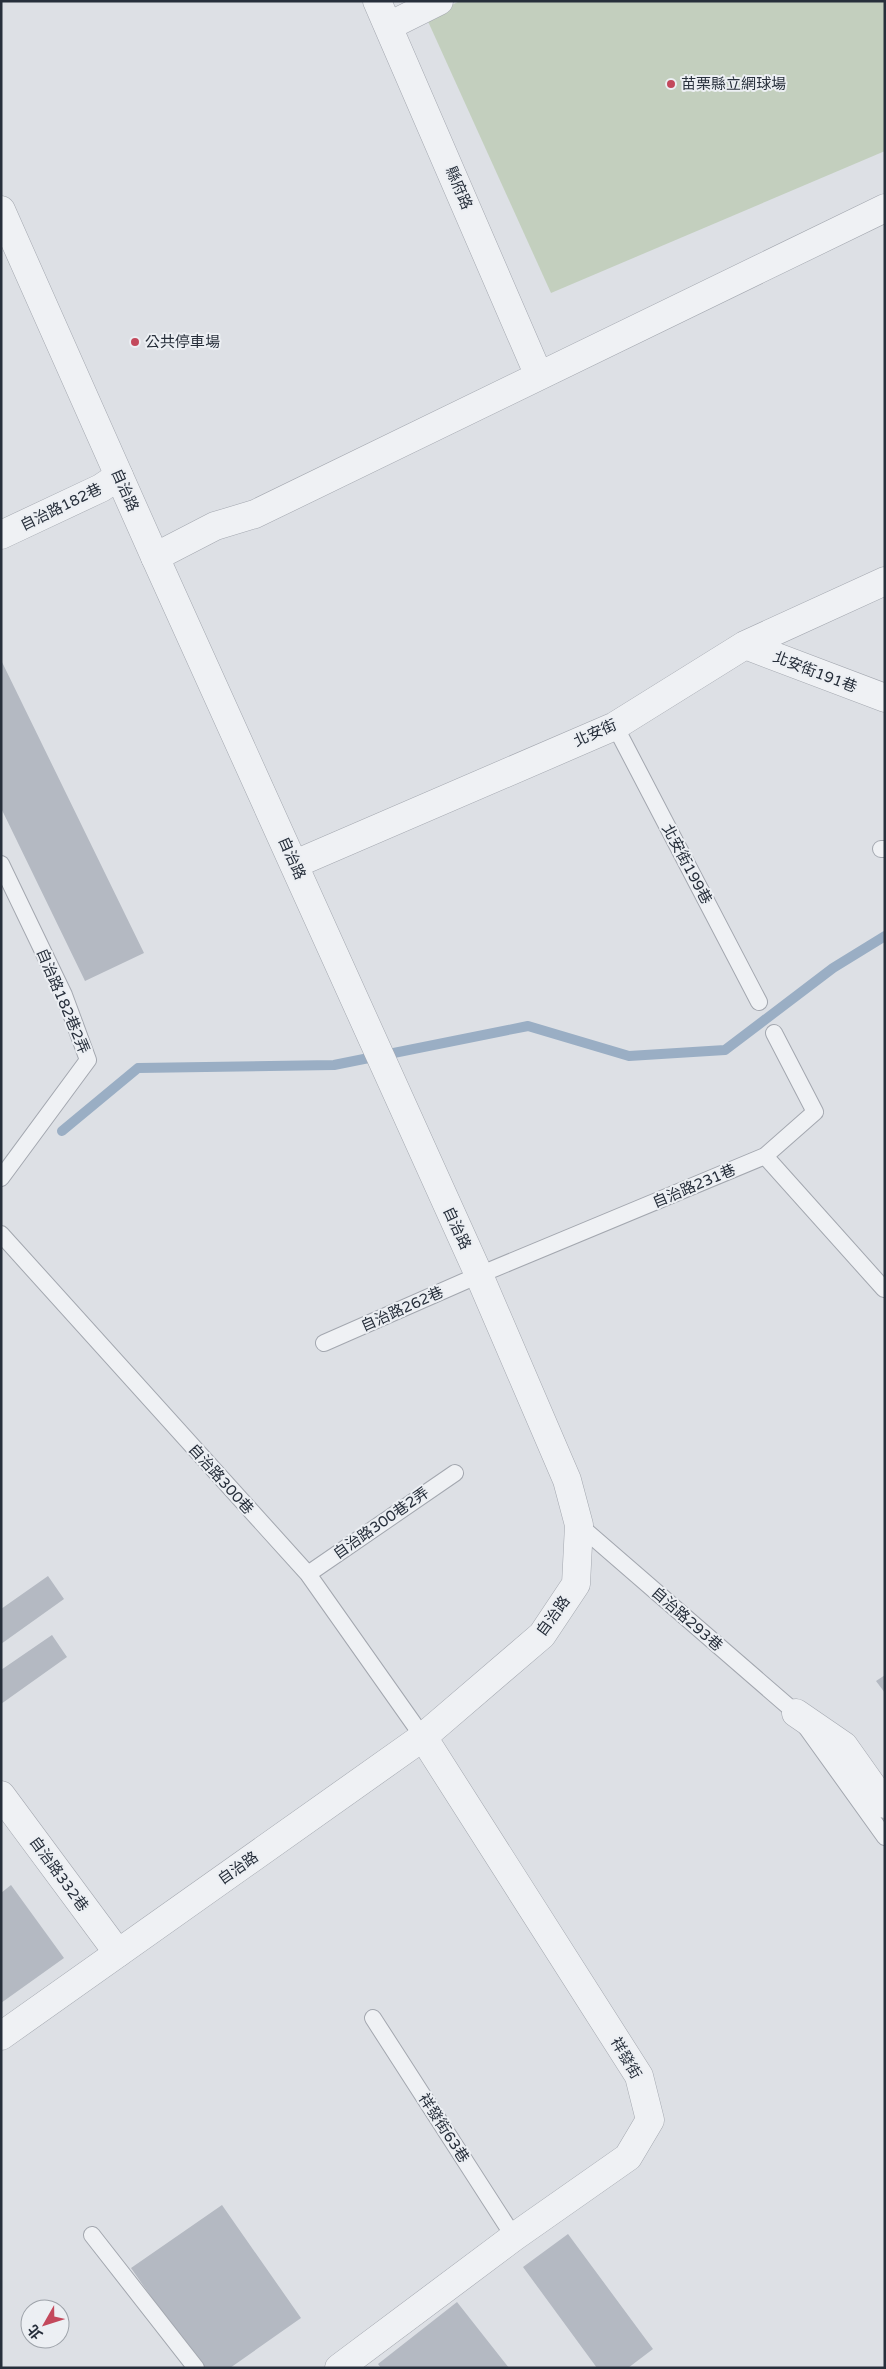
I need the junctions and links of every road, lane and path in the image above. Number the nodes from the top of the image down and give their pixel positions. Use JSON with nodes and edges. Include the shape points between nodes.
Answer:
{"nodes":[{"id":1,"x":377,"y":1,"type":"edge"},
{"id":2,"x":439,"y":1,"type":"edge"},
{"id":3,"x":389,"y":26,"type":"junction"},
{"id":4,"x":885,"y":208,"type":"edge"},
{"id":5,"x":1,"y":210,"type":"edge"},
{"id":6,"x":539,"y":376,"type":"junction"},
{"id":7,"x":119,"y":476,"type":"junction"},
{"id":8,"x":1,"y":535,"type":"edge"},
{"id":9,"x":155,"y":557,"type":"junction"},
{"id":10,"x":885,"y":581,"type":"edge"},
{"id":11,"x":745,"y":645,"type":"junction"},
{"id":12,"x":885,"y":698,"type":"edge"},
{"id":13,"x":615,"y":726,"type":"junction"},
{"id":14,"x":1,"y":864,"type":"edge"},
{"id":15,"x":295,"y":864,"type":"junction"},
{"id":16,"x":759,"y":1002,"type":"dead end"},
{"id":17,"x":774,"y":1033,"type":"dead end"},
{"id":18,"x":765,"y":1156,"type":"junction"},
{"id":19,"x":1,"y":1178,"type":"edge"},
{"id":20,"x":1,"y":1234,"type":"edge"},
{"id":21,"x":479,"y":1275,"type":"junction"},
{"id":22,"x":884,"y":1289,"type":"edge"},
{"id":23,"x":324,"y":1343,"type":"dead end"},
{"id":24,"x":455,"y":1472,"type":"dead end"},
{"id":25,"x":579,"y":1525,"type":"junction"},
{"id":26,"x":308,"y":1574,"type":"junction"},
{"id":27,"x":796,"y":1713,"type":"junction"},
{"id":28,"x":423,"y":1738,"type":"junction"},
{"id":29,"x":1,"y":1795,"type":"edge"},
{"id":30,"x":885,"y":1804,"type":"edge"},
{"id":31,"x":885,"y":1837,"type":"edge"},
{"id":32,"x":118,"y":1953,"type":"junction"},
{"id":33,"x":373,"y":2018,"type":"dead end"},
{"id":34,"x":1,"y":2036,"type":"edge"},
{"id":35,"x":92,"y":2235,"type":"dead end"},
{"id":36,"x":514,"y":2237,"type":"junction"},
{"id":37,"x":196,"y":2368,"type":"edge"},
{"id":38,"x":339,"y":2368,"type":"edge"}],
"edges":[{"from":1,"to":3,"type":"street","name":"縣府路"},
{"from":2,"to":3,"type":"street"},
{"from":3,"to":6,"type":"street","name":"縣府路"},
{"from":4,"to":6,"type":"street"},
{"from":5,"to":7,"type":"street","name":"自治路"},
{"from":6,"to":9,"type":"street","via":[[255,514],[215,526]]},
{"from":7,"to":8,"type":"street","name":"自治路182巷","via":[[102,488]]},
{"from":7,"to":9,"type":"street","name":"自治路"},
{"from":9,"to":15,"type":"street","name":"自治路"},
{"from":10,"to":11,"type":"street","name":"北安街"},
{"from":11,"to":12,"type":"street","name":"北安街191巷"},
{"from":11,"to":13,"type":"street","name":"北安街"},
{"from":13,"to":15,"type":"street","name":"北安街"},
{"from":13,"to":16,"type":"lane","name":"北安街199巷"},
{"from":14,"to":19,"type":"lane","name":"自治路182巷2弄","via":[[64,994],[88,1060]]},
{"from":15,"to":21,"type":"street","name":"自治路"},
{"from":17,"to":18,"type":"lane","name":"自治路231巷","via":[[815,1112]]},
{"from":18,"to":21,"type":"lane","name":"自治路231巷"},
{"from":18,"to":22,"type":"lane"},
{"from":20,"to":26,"type":"lane","name":"自治路300巷"},
{"from":21,"to":23,"type":"lane","name":"自治路262巷"},
{"from":21,"to":25,"type":"street","name":"自治路","via":[[568,1480]]},
{"from":24,"to":26,"type":"lane","name":"自治路300巷2弄"},
{"from":25,"to":27,"type":"lane","name":"自治路293巷"},
{"from":25,"to":28,"type":"street","name":"自治路","via":[[576,1584],[542,1635]]},
{"from":26,"to":28,"type":"lane","name":"自治路300巷"},
{"from":27,"to":30,"type":"street","via":[[844,1746]]},
{"from":27,"to":31,"type":"lane","name":"自治路293巷"},
{"from":28,"to":32,"type":"street","name":"自治路"},
{"from":28,"to":36,"type":"street","name":"祥發街","via":[[639,2076],[650,2120],[628,2158]]},
{"from":29,"to":32,"type":"street","name":"自治路332巷"},
{"from":32,"to":34,"type":"street","name":"自治路"},
{"from":33,"to":36,"type":"lane","name":"祥發街63巷"},
{"from":35,"to":37,"type":"lane"},
{"from":36,"to":38,"type":"street","name":"祥發街"}]}
